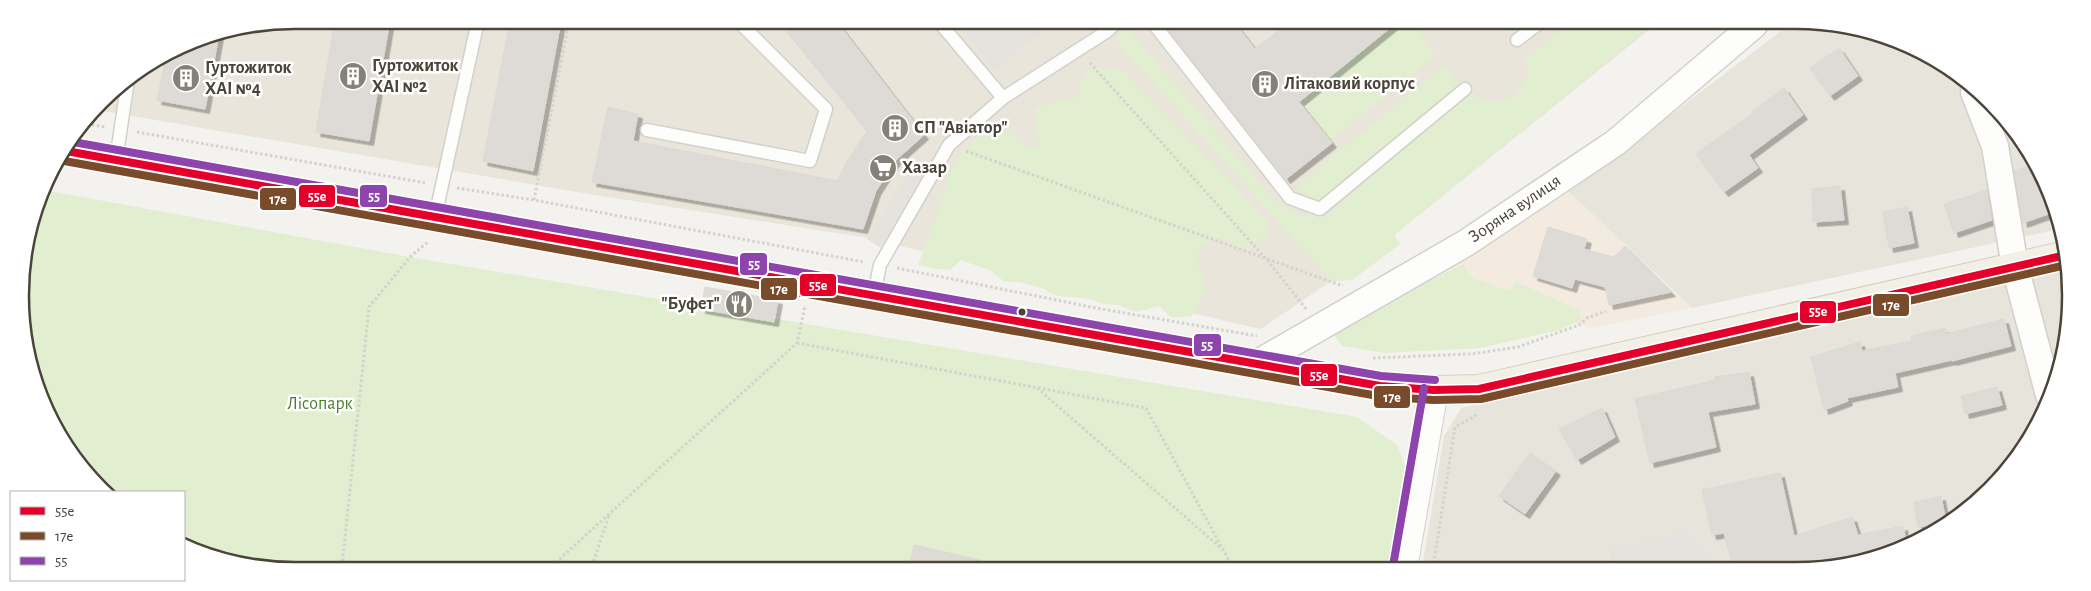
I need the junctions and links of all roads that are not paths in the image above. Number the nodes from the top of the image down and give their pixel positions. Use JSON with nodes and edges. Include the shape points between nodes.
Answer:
{"nodes":[{"id":1,"x":476,"y":29,"type":"edge"},
{"id":2,"x":745,"y":29,"type":"edge"},
{"id":3,"x":945,"y":29,"type":"edge"},
{"id":4,"x":1109,"y":29,"type":"edge"},
{"id":5,"x":1158,"y":29,"type":"edge"},
{"id":6,"x":1531,"y":29,"type":"edge"},
{"id":7,"x":1749,"y":29,"type":"edge"},
{"id":8,"x":1516,"y":40,"type":"dead end"},
{"id":9,"x":127,"y":89,"type":"edge"},
{"id":10,"x":1465,"y":89,"type":"dead end"},
{"id":11,"x":1003,"y":98,"type":"junction"},
{"id":12,"x":1978,"y":101,"type":"edge"},
{"id":13,"x":647,"y":130,"type":"dead end"},
{"id":14,"x":71,"y":152,"type":"edge"},
{"id":15,"x":116,"y":160,"type":"junction"},
{"id":16,"x":435,"y":217,"type":"junction"},
{"id":17,"x":2059,"y":257,"type":"edge"},
{"id":18,"x":2015,"y":267,"type":"junction"},
{"id":19,"x":874,"y":295,"type":"junction"},
{"id":20,"x":1256,"y":364,"type":"junction"},
{"id":21,"x":2046,"y":387,"type":"edge"},
{"id":22,"x":1434,"y":390,"type":"junction"},
{"id":23,"x":1404,"y":562,"type":"edge"}],
"edges":[{"from":1,"to":16,"type":"lane"},
{"from":2,"to":13,"type":"lane","via":[[826,108],[810,160]]},
{"from":3,"to":11,"type":"lane"},
{"from":4,"to":11,"type":"lane"},
{"from":5,"to":10,"type":"lane","via":[[1290,198],[1320,209]]},
{"from":6,"to":8,"type":"lane"},
{"from":7,"to":20,"type":"street","name":"Зоряна вулиця","via":[[1615,143],[1466,243]]},
{"from":9,"to":15,"type":"lane"},
{"from":11,"to":19,"type":"lane","via":[[949,145],[880,265]]},
{"from":12,"to":18,"type":"street","via":[[1995,146]]},
{"from":14,"to":15,"type":"main road"},
{"from":15,"to":16,"type":"main road"},
{"from":16,"to":19,"type":"main road"},
{"from":17,"to":18,"type":"main road"},
{"from":18,"to":21,"type":"street"},
{"from":18,"to":22,"type":"main road","via":[[1479,389]]},
{"from":19,"to":20,"type":"main road"},
{"from":20,"to":22,"type":"main road","via":[[1380,386]]},
{"from":22,"to":23,"type":"street"}]}
